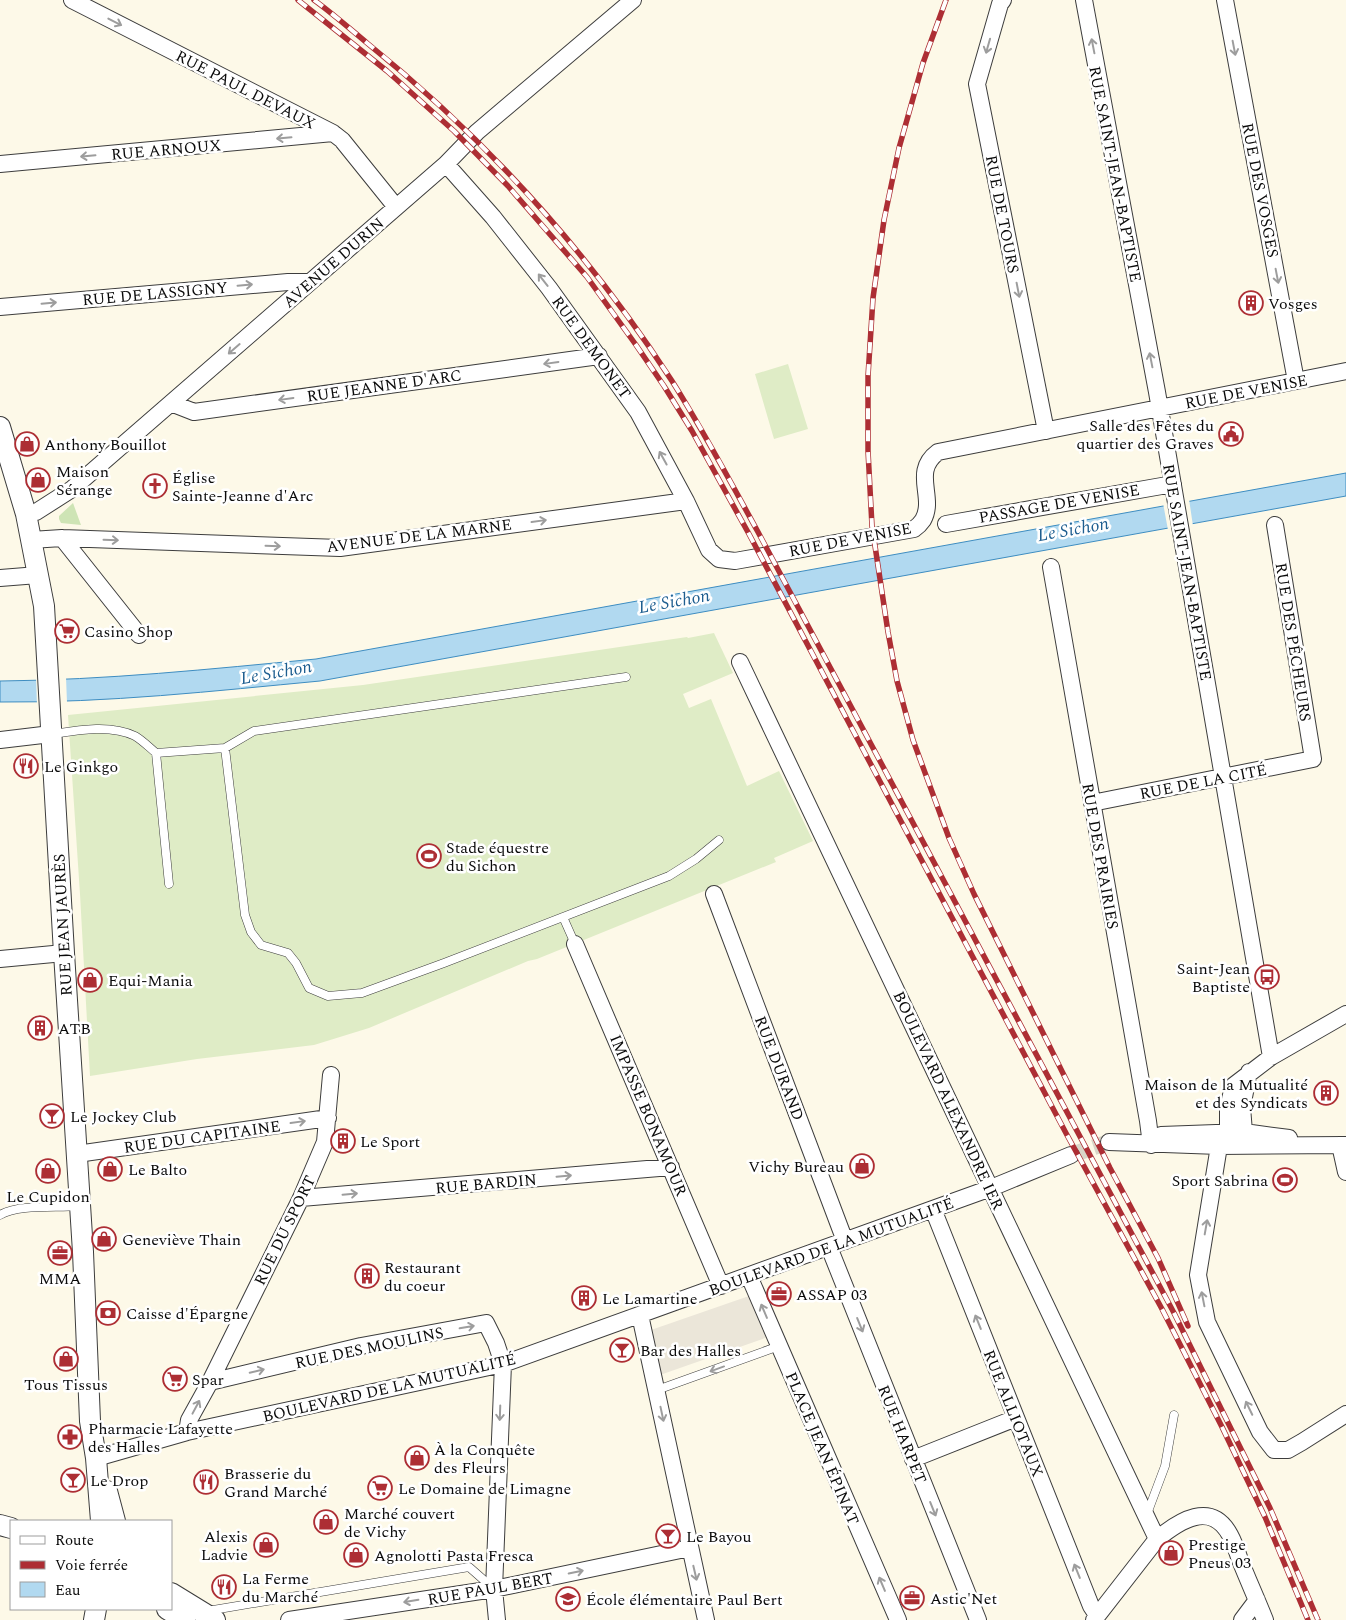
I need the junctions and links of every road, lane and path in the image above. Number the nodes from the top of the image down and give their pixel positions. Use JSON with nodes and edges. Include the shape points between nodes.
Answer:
{"nodes":[{"id":1,"x":72,"y":0,"type":"edge"},
{"id":2,"x":633,"y":0,"type":"edge"},
{"id":3,"x":1003,"y":0,"type":"edge"},
{"id":4,"x":1084,"y":0,"type":"edge"},
{"id":5,"x":1225,"y":0,"type":"edge"},
{"id":6,"x":333,"y":133,"type":"junction"},
{"id":7,"x":0,"y":164,"type":"edge"},
{"id":8,"x":446,"y":164,"type":"junction"},
{"id":9,"x":396,"y":207,"type":"junction"},
{"id":10,"x":310,"y":282,"type":"junction"},
{"id":11,"x":0,"y":307,"type":"edge"},
{"id":12,"x":599,"y":356,"type":"junction"},
{"id":13,"x":1346,"y":371,"type":"edge"},
{"id":14,"x":1296,"y":381,"type":"junction"},
{"id":15,"x":171,"y":403,"type":"junction"},
{"id":16,"x":1160,"y":408,"type":"junction"},
{"id":17,"x":0,"y":429,"type":"edge"},
{"id":18,"x":1046,"y":431,"type":"junction"},
{"id":19,"x":1173,"y":484,"type":"junction"},
{"id":20,"x":686,"y":501,"type":"junction"},
{"id":21,"x":26,"y":514,"type":"junction"},
{"id":22,"x":946,"y":524,"type":"dead end"},
{"id":23,"x":1275,"y":525,"type":"dead end"},
{"id":24,"x":62,"y":538,"type":"junction"},
{"id":25,"x":31,"y":540,"type":"junction"},
{"id":26,"x":709,"y":550,"type":"joint"},
{"id":27,"x":1051,"y":567,"type":"dead end"},
{"id":28,"x":38,"y":575,"type":"junction"},
{"id":29,"x":0,"y":578,"type":"edge"},
{"id":30,"x":139,"y":635,"type":"dead end"},
{"id":31,"x":740,"y":662,"type":"dead end"},
{"id":32,"x":626,"y":677,"type":"dead end"},
{"id":33,"x":51,"y":734,"type":"junction"},
{"id":34,"x":0,"y":740,"type":"edge"},
{"id":35,"x":226,"y":748,"type":"junction"},
{"id":36,"x":156,"y":753,"type":"junction"},
{"id":37,"x":1313,"y":759,"type":"joint"},
{"id":38,"x":1224,"y":776,"type":"junction"},
{"id":39,"x":1092,"y":803,"type":"junction"},
{"id":40,"x":719,"y":840,"type":"dead end"},
{"id":41,"x":170,"y":884,"type":"dead end"},
{"id":42,"x":714,"y":894,"type":"dead end"},
{"id":43,"x":563,"y":917,"type":"junction"},
{"id":44,"x":575,"y":944,"type":"joint"},
{"id":45,"x":64,"y":953,"type":"junction"},
{"id":46,"x":0,"y":959,"type":"edge"},
{"id":47,"x":1346,"y":1014,"type":"edge"},
{"id":48,"x":1271,"y":1057,"type":"junction"},
{"id":49,"x":331,"y":1075,"type":"dead end"},
{"id":50,"x":328,"y":1118,"type":"junction"},
{"id":51,"x":1230,"y":1137,"type":"junction"},
{"id":52,"x":1343,"y":1145,"type":"edge"},
{"id":53,"x":77,"y":1154,"type":"junction"},
{"id":54,"x":1071,"y":1155,"type":"tunnel mouth"},
{"id":55,"x":671,"y":1167,"type":"junction"},
{"id":56,"x":1346,"y":1172,"type":"edge"},
{"id":57,"x":991,"y":1188,"type":"junction"},
{"id":58,"x":301,"y":1198,"type":"junction"},
{"id":59,"x":80,"y":1206,"type":"junction"},
{"id":60,"x":933,"y":1209,"type":"junction"},
{"id":61,"x":0,"y":1215,"type":"edge"},
{"id":62,"x":845,"y":1241,"type":"junction"},
{"id":63,"x":829,"y":1247,"type":"junction"},
{"id":64,"x":749,"y":1276,"type":"junction"},
{"id":65,"x":721,"y":1286,"type":"junction"},
{"id":66,"x":640,"y":1315,"type":"junction"},
{"id":67,"x":779,"y":1346,"type":"junction"},
{"id":68,"x":502,"y":1364,"type":"junction"},
{"id":69,"x":210,"y":1382,"type":"junction"},
{"id":70,"x":657,"y":1390,"type":"junction"},
{"id":71,"x":1346,"y":1414,"type":"edge"},
{"id":72,"x":1174,"y":1415,"type":"dead end"},
{"id":73,"x":1016,"y":1418,"type":"junction"},
{"id":74,"x":187,"y":1432,"type":"junction"},
{"id":75,"x":96,"y":1458,"type":"junction"},
{"id":76,"x":913,"y":1459,"type":"junction"},
{"id":77,"x":1146,"y":1518,"type":"junction"},
{"id":78,"x":100,"y":1520,"type":"edge"},
{"id":79,"x":115,"y":1520,"type":"edge"},
{"id":80,"x":1157,"y":1539,"type":"junction"},
{"id":81,"x":690,"y":1548,"type":"junction"},
{"id":82,"x":494,"y":1589,"type":"junction"},
{"id":83,"x":172,"y":1594,"type":"edge"},
{"id":84,"x":1257,"y":1600,"type":"junction"},
{"id":85,"x":171,"y":1610,"type":"edge"},
{"id":86,"x":201,"y":1617,"type":"edge"},
{"id":87,"x":1096,"y":1618,"type":"edge"},
{"id":88,"x":290,"y":1620,"type":"edge"},
{"id":89,"x":497,"y":1620,"type":"edge"},
{"id":90,"x":706,"y":1620,"type":"edge"},
{"id":91,"x":898,"y":1620,"type":"edge"},
{"id":92,"x":978,"y":1620,"type":"edge"},
{"id":93,"x":1242,"y":1620,"type":"edge"},
{"id":94,"x":1265,"y":1620,"type":"edge"}],
"edges":[{"from":1,"to":6,"type":"street","name":"RUE PAUL DEVAUX","one_way":true},
{"from":2,"to":8,"type":"street","name":"AVENUE DURIN","via":[[477,132]]},
{"from":3,"to":18,"type":"street","name":"RUE DE TOURS","one_way":true,"via":[[977,84]]},
{"from":16,"to":4,"type":"street","name":"RUE SAINT-JEAN-BAPTISTE","one_way":true},
{"from":5,"to":14,"type":"street","name":"RUE DES VOSGES","one_way":true},
{"from":6,"to":7,"type":"street","name":"RUE ARNOUX","one_way":true},
{"from":6,"to":9,"type":"street","name":"RUE PAUL DEVAUX"},
{"from":8,"to":9,"type":"street","name":"AVENUE DURIN"},
{"from":12,"to":8,"type":"street","name":"RUE DEMONET","one_way":true,"via":[[493,217]]},
{"from":9,"to":10,"type":"street","name":"AVENUE DURIN"},
{"from":11,"to":10,"type":"street","name":"RUE DE LASSIGNY","one_way":true},
{"from":10,"to":15,"type":"street","name":"AVENUE DURIN","one_way":true},
{"from":12,"to":15,"type":"street","name":"RUE JEANNE D'ARC","one_way":true,"via":[[194,412]]},
{"from":20,"to":12,"type":"street","name":"RUE DEMONET","one_way":true,"via":[[638,412]]},
{"from":13,"to":14,"type":"street","name":"RUE DE VENISE"},
{"from":14,"to":16,"type":"street","name":"RUE DE VENISE"},
{"from":15,"to":21,"type":"street","name":"AVENUE DURIN","via":[[72,489],[36,512]]},
{"from":16,"to":18,"type":"street","name":"RUE DE VENISE"},
{"from":16,"to":19,"type":"street","name":"RUE SAINT-JEAN-BAPTISTE"},
{"from":17,"to":21,"type":"street","name":"RUE JEAN JAURÈS"},
{"from":18,"to":26,"type":"street","name":"RUE DE VENISE","via":[[938,452],[926,466],[925,512],[923,520],[914,529],[735,561],[719,559]]},
{"from":19,"to":22,"type":"street","name":"PASSAGE DE VENISE"},
{"from":19,"to":38,"type":"street","name":"RUE SAINT-JEAN-BAPTISTE"},
{"from":24,"to":20,"type":"street","name":"AVENUE DE LA MARNE","one_way":true,"via":[[340,548]]},
{"from":20,"to":26,"type":"street","name":"RUE DEMONET"},
{"from":21,"to":25,"type":"street","name":"RUE JEAN JAURÈS"},
{"from":23,"to":37,"type":"street","name":"RUE DES PÊCHEURS"},
{"from":24,"to":25,"type":"street","name":"AVENUE DE LA MARNE"},
{"from":24,"to":30,"type":"street"},
{"from":25,"to":28,"type":"street","name":"RUE JEAN JAURÈS"},
{"from":27,"to":39,"type":"street","name":"RUE DES PRAIRIES"},
{"from":28,"to":29,"type":"street"},
{"from":28,"to":33,"type":"street","name":"RUE JEAN JAURÈS","via":[[44,606]]},
{"from":31,"to":57,"type":"street","name":"BOULEVARD ALEXANDRE IER"},
{"from":32,"to":35,"type":"lane","via":[[254,731]]},
{"from":33,"to":34,"type":"street"},
{"from":33,"to":36,"type":"lane","via":[[112,729],[135,736]]},
{"from":33,"to":45,"type":"street","name":"RUE JEAN JAURÈS"},
{"from":35,"to":36,"type":"lane"},
{"from":35,"to":43,"type":"lane","via":[[245,915],[251,932],[261,945],[288,953],[309,988],[328,996],[362,993]]},
{"from":36,"to":41,"type":"lane"},
{"from":37,"to":38,"type":"street","name":"RUE DE LA CITÉ"},
{"from":38,"to":39,"type":"street","name":"RUE DE LA CITÉ"},
{"from":38,"to":48,"type":"street","name":"RUE SAINT-JEAN-BAPTISTE"},
{"from":39,"to":51,"type":"street","name":"RUE DES PRAIRIES","via":[[1151,1140]]},
{"from":40,"to":43,"type":"lane","via":[[669,876]]},
{"from":42,"to":62,"type":"street","name":"RUE DURAND"},
{"from":43,"to":44,"type":"lane"},
{"from":44,"to":55,"type":"street","name":"IMPASSE BONAMOUR"},
{"from":45,"to":46,"type":"street"},
{"from":45,"to":53,"type":"street","name":"RUE JEAN JAURÈS"},
{"from":47,"to":48,"type":"street"},
{"from":48,"to":51,"type":"street","via":[[1249,1072],[1242,1106]]},
{"from":49,"to":50,"type":"street","name":"RUE DU SPORT"},
{"from":53,"to":50,"type":"street","name":"RUE DU CAPITAINE","one_way":true},
{"from":50,"to":58,"type":"street","name":"RUE DU SPORT","via":[[325,1142]]},
{"from":51,"to":52,"type":"street"},
{"from":51,"to":52,"type":"street"},
{"from":71,"to":51,"type":"street","one_way":true,"via":[[1288,1450],[1274,1450],[1260,1432],[1207,1322],[1198,1275]]},
{"from":52,"to":56,"type":"street"},
{"from":53,"to":59,"type":"street","name":"RUE JEAN JAURÈS"},
{"from":54,"to":57,"type":"street","name":"BOULEVARD DE LA MUTUALITÉ"},
{"from":58,"to":55,"type":"street","name":"RUE BARDIN","one_way":true},
{"from":55,"to":65,"type":"street","name":"IMPASSE BONAMOUR"},
{"from":57,"to":60,"type":"street","name":"BOULEVARD DE LA MUTUALITÉ"},
{"from":57,"to":77,"type":"street","name":"BOULEVARD ALEXANDRE IER"},
{"from":58,"to":69,"type":"street","name":"RUE DU SPORT"},
{"from":59,"to":61,"type":"lane","via":[[18,1208]]},
{"from":59,"to":75,"type":"street","name":"RUE JEAN JAURÈS","via":[[90,1421]]},
{"from":60,"to":62,"type":"street","name":"BOULEVARD DE LA MUTUALITÉ"},
{"from":73,"to":60,"type":"street","name":"RUE ALLIOTAUX","one_way":true},
{"from":62,"to":63,"type":"street","name":"BOULEVARD DE LA MUTUALITÉ"},
{"from":63,"to":64,"type":"street","name":"BOULEVARD DE LA MUTUALITÉ"},
{"from":63,"to":76,"type":"street","name":"RUE HARPET","one_way":true},
{"from":64,"to":65,"type":"street","name":"BOULEVARD DE LA MUTUALITÉ"},
{"from":67,"to":64,"type":"street","name":"PLACE JEAN ÉPINAT","one_way":true},
{"from":65,"to":66,"type":"street","name":"BOULEVARD DE LA MUTUALITÉ"},
{"from":66,"to":68,"type":"street","name":"BOULEVARD DE LA MUTUALITÉ"},
{"from":66,"to":70,"type":"street"},
{"from":67,"to":70,"type":"lane","one_way":true},
{"from":91,"to":67,"type":"street","name":"PLACE JEAN ÉPINAT","one_way":true},
{"from":69,"to":68,"type":"street","name":"RUE DES MOULINS","one_way":true,"via":[[361,1346],[486,1323]]},
{"from":68,"to":74,"type":"street","name":"BOULEVARD DE LA MUTUALITÉ"},
{"from":68,"to":82,"type":"street","one_way":true},
{"from":74,"to":69,"type":"street","name":"RUE DU SPORT","one_way":true,"via":[[189,1420]]},
{"from":70,"to":81,"type":"street","one_way":true},
{"from":72,"to":77,"type":"lane","via":[[1165,1466]]},
{"from":73,"to":76,"type":"street"},
{"from":87,"to":73,"type":"street","name":"RUE ALLIOTAUX","one_way":true},
{"from":74,"to":75,"type":"street","name":"BOULEVARD DE LA MUTUALITÉ"},
{"from":75,"to":78,"type":"street","name":"RUE JEAN JAURÈS"},
{"from":75,"to":79,"type":"street","name":"RUE JEAN JAURÈS"},
{"from":76,"to":92,"type":"street","name":"RUE HARPET","one_way":true},
{"from":77,"to":80,"type":"street","name":"BOULEVARD ALEXANDRE IER"},
{"from":80,"to":84,"type":"street","via":[[1188,1518],[1204,1515],[1217,1519],[1230,1534]]},
{"from":80,"to":87,"type":"street"},
{"from":82,"to":81,"type":"street","name":"RUE PAUL BERT","one_way":true},
{"from":81,"to":90,"type":"street","one_way":true},
{"from":82,"to":86,"type":"lane","via":[[469,1567]]},
{"from":82,"to":88,"type":"street","name":"RUE PAUL BERT","one_way":true},
{"from":82,"to":89,"type":"street"},
{"from":83,"to":86,"type":"street"},
{"from":84,"to":93,"type":"street"},
{"from":84,"to":94,"type":"street"},
{"from":85,"to":86,"type":"street"}]}
